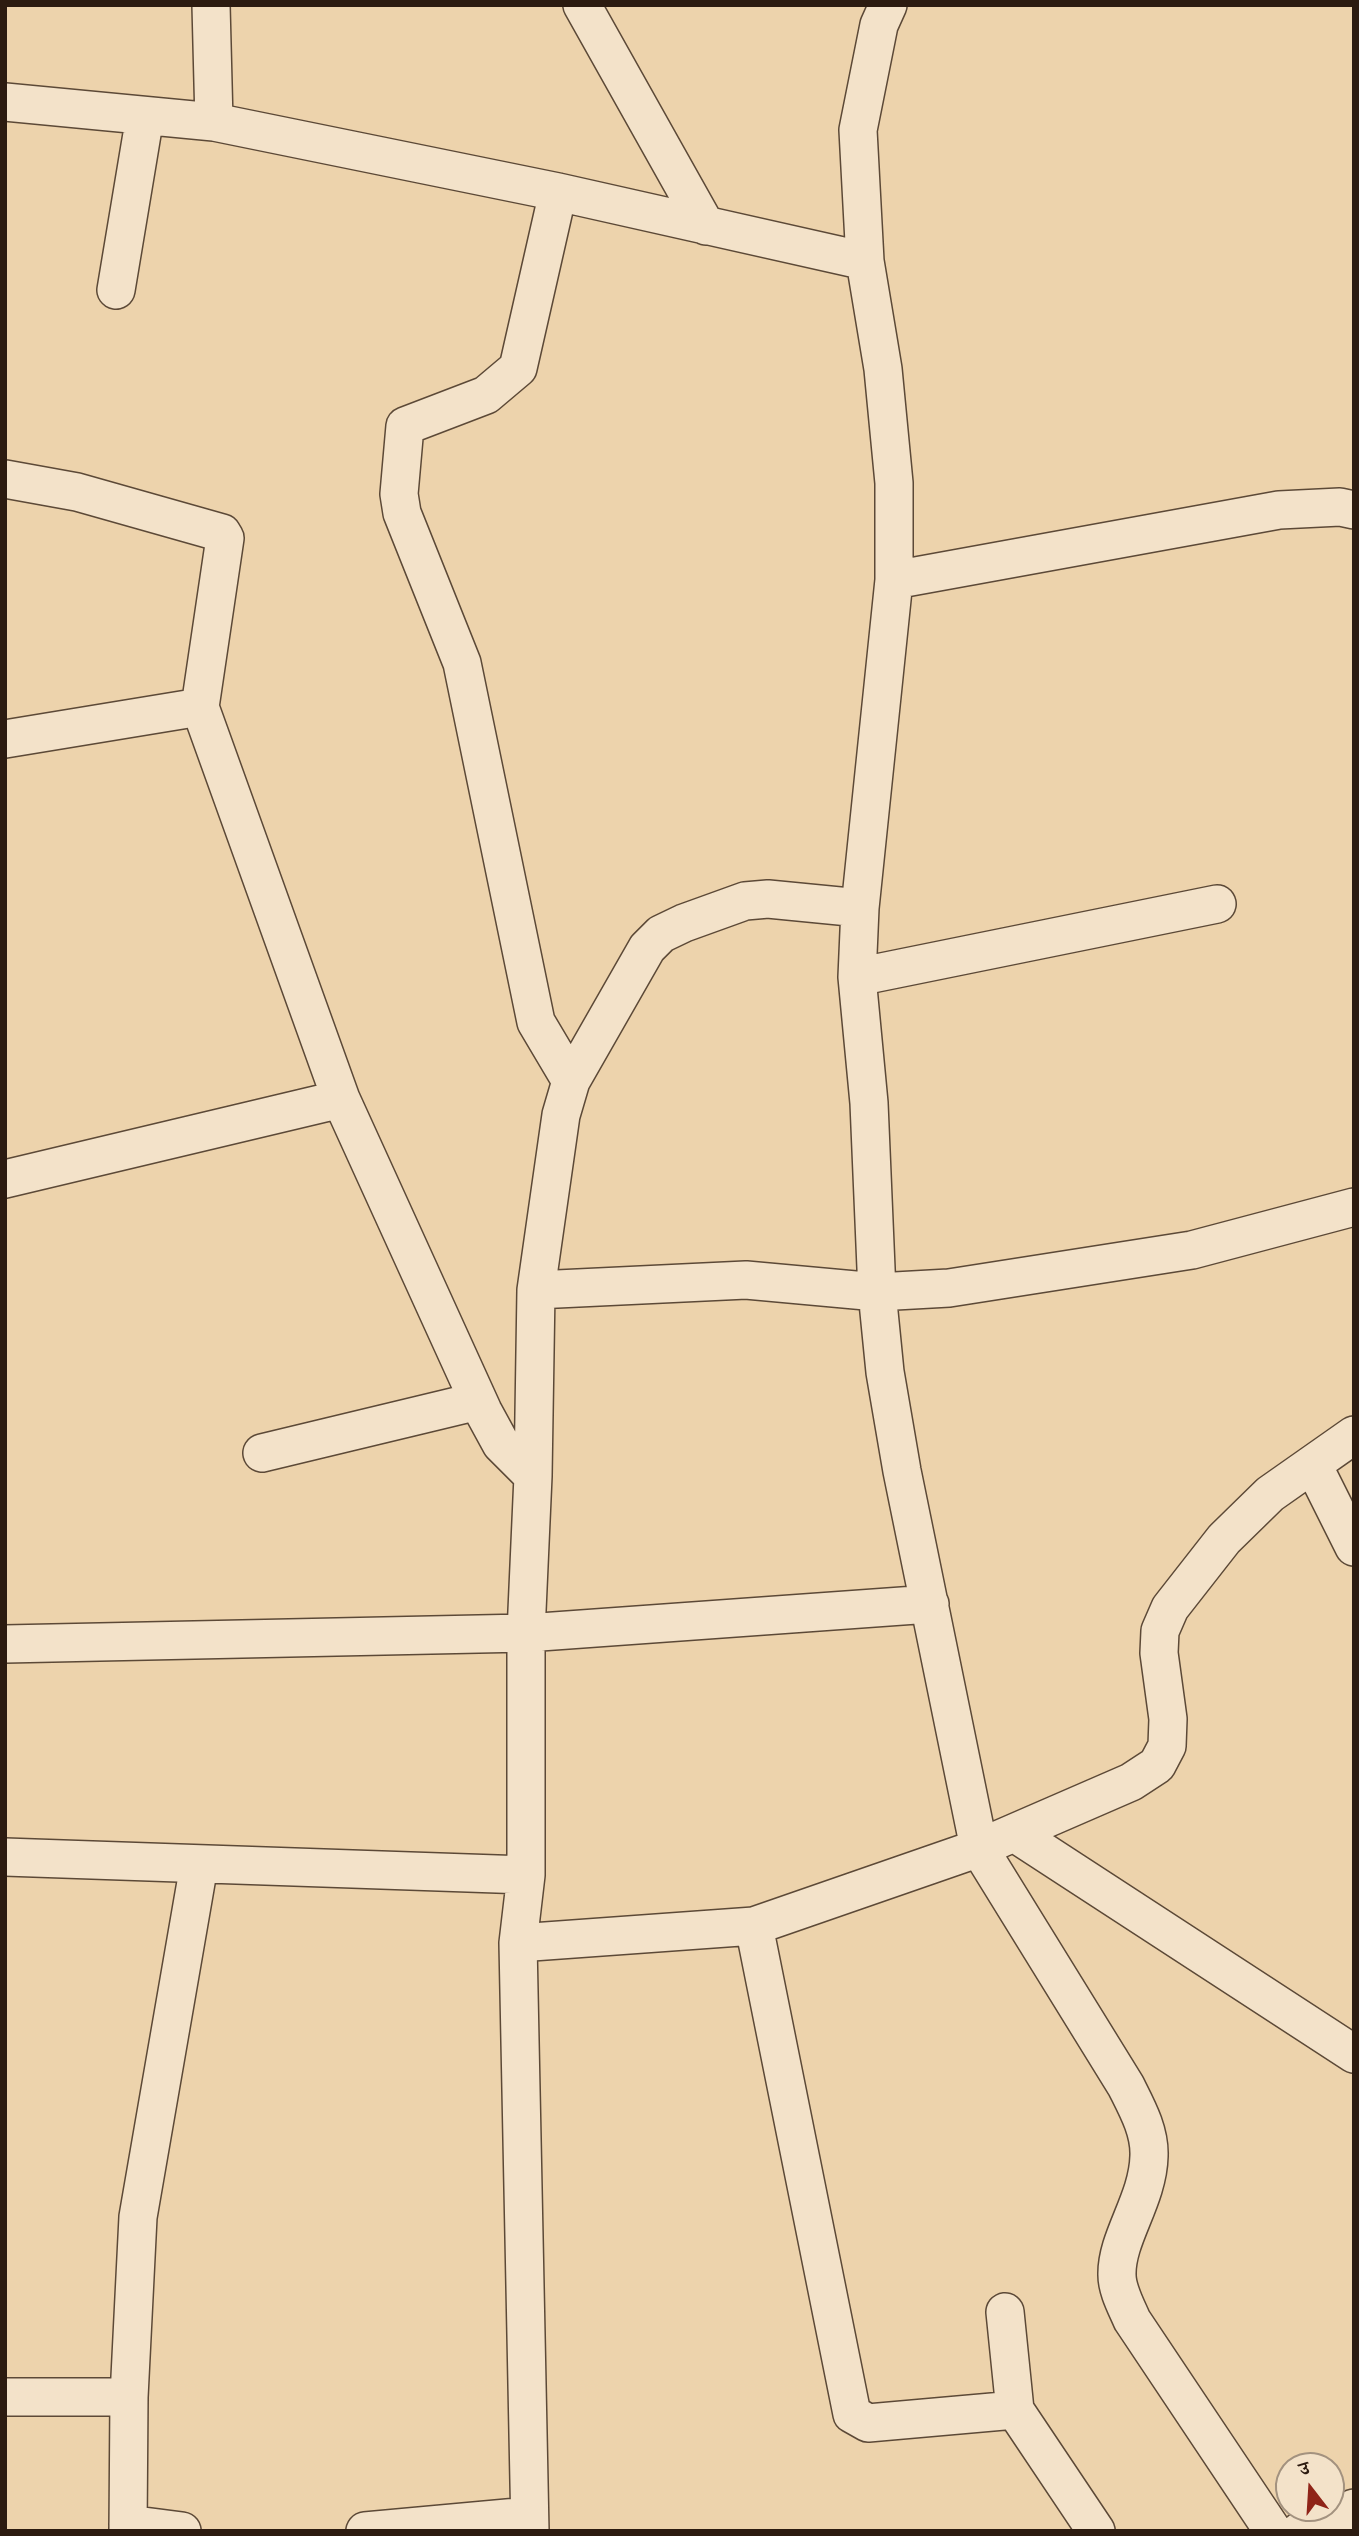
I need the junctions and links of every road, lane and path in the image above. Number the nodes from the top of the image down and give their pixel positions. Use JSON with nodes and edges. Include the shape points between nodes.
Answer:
{"nodes":[{"id":1,"x":211,"y":5,"type":"edge"},
{"id":2,"x":582,"y":5,"type":"edge"},
{"id":3,"x":888,"y":5,"type":"edge"},
{"id":4,"x":5,"y":102,"type":"edge"},
{"id":5,"x":145,"y":116,"type":"junction"},
{"id":6,"x":214,"y":122,"type":"junction"},
{"id":7,"x":558,"y":192,"type":"junction"},
{"id":8,"x":706,"y":226,"type":"junction"},
{"id":9,"x":865,"y":261,"type":"junction"},
{"id":10,"x":116,"y":290,"type":"dead end"},
{"id":11,"x":5,"y":478,"type":"edge"},
{"id":12,"x":1354,"y":510,"type":"edge"},
{"id":13,"x":894,"y":580,"type":"junction"},
{"id":14,"x":200,"y":707,"type":"junction"},
{"id":15,"x":5,"y":738,"type":"edge"},
{"id":16,"x":1217,"y":904,"type":"dead end"},
{"id":17,"x":860,"y":908,"type":"junction"},
{"id":18,"x":857,"y":977,"type":"junction"},
{"id":19,"x":571,"y":1081,"type":"junction"},
{"id":20,"x":341,"y":1099,"type":"junction"},
{"id":21,"x":5,"y":1179,"type":"edge"},
{"id":22,"x":1354,"y":1208,"type":"edge"},
{"id":23,"x":536,"y":1290,"type":"junction"},
{"id":24,"x":877,"y":1292,"type":"junction"},
{"id":25,"x":478,"y":1401,"type":"junction"},
{"id":26,"x":1354,"y":1435,"type":"edge"},
{"id":27,"x":262,"y":1453,"type":"dead end"},
{"id":28,"x":1313,"y":1465,"type":"junction"},
{"id":29,"x":533,"y":1476,"type":"junction"},
{"id":30,"x":1354,"y":1547,"type":"edge"},
{"id":31,"x":930,"y":1604,"type":"junction"},
{"id":32,"x":526,"y":1633,"type":"junction"},
{"id":33,"x":5,"y":1644,"type":"edge"},
{"id":34,"x":1016,"y":1834,"type":"junction"},
{"id":35,"x":979,"y":1848,"type":"junction"},
{"id":36,"x":5,"y":1857,"type":"edge"},
{"id":37,"x":199,"y":1865,"type":"junction"},
{"id":38,"x":526,"y":1875,"type":"junction"},
{"id":39,"x":754,"y":1926,"type":"junction"},
{"id":40,"x":518,"y":1943,"type":"junction"},
{"id":41,"x":1354,"y":2054,"type":"edge"},
{"id":42,"x":1005,"y":2312,"type":"dead end"},
{"id":43,"x":5,"y":2397,"type":"edge"},
{"id":44,"x":129,"y":2397,"type":"junction"},
{"id":45,"x":1015,"y":2410,"type":"junction"},
{"id":46,"x":1354,"y":2508,"type":"edge"},
{"id":47,"x":529,"y":2523,"type":"edge"},
{"id":48,"x":128,"y":2528,"type":"edge"},
{"id":49,"x":182,"y":2531,"type":"edge"},
{"id":50,"x":365,"y":2531,"type":"edge"},
{"id":51,"x":1096,"y":2531,"type":"edge"},
{"id":52,"x":1273,"y":2531,"type":"edge"},
{"id":53,"x":1300,"y":2531,"type":"edge"}],
"edges":[{"from":1,"to":6,"type":"street"},
{"from":2,"to":8,"type":"street"},
{"from":3,"to":9,"type":"street","via":[[879,25],[858,130]]},
{"from":4,"to":5,"type":"street"},
{"from":5,"to":6,"type":"street"},
{"from":5,"to":10,"type":"street"},
{"from":6,"to":7,"type":"street"},
{"from":7,"to":8,"type":"street"},
{"from":7,"to":19,"type":"street","via":[[522,361],[486,395],[405,426],[398,494],[462,663],[536,1022]]},
{"from":8,"to":9,"type":"street"},
{"from":9,"to":13,"type":"street","via":[[884,369],[894,483]]},
{"from":11,"to":14,"type":"street","via":[[77,492],[222,533],[225,538]]},
{"from":12,"to":13,"type":"street","via":[[1279,510]]},
{"from":13,"to":17,"type":"street"},
{"from":14,"to":15,"type":"street"},
{"from":14,"to":20,"type":"street"},
{"from":16,"to":18,"type":"street"},
{"from":17,"to":18,"type":"street"},
{"from":17,"to":19,"type":"street","via":[[745,901],[661,934],[647,948]]},
{"from":18,"to":24,"type":"street","via":[[873,1168]]},
{"from":19,"to":23,"type":"street","via":[[561,1115]]},
{"from":20,"to":21,"type":"street"},
{"from":20,"to":25,"type":"street"},
{"from":22,"to":24,"type":"street","via":[[1192,1250],[949,1288]]},
{"from":23,"to":24,"type":"street","via":[[746,1280]]},
{"from":23,"to":29,"type":"street"},
{"from":24,"to":31,"type":"street","via":[[885,1372]]},
{"from":25,"to":27,"type":"street"},
{"from":25,"to":29,"type":"street","via":[[501,1444]]},
{"from":26,"to":28,"type":"street"},
{"from":28,"to":30,"type":"street"},
{"from":28,"to":34,"type":"street","via":[[1270,1494],[1224,1539],[1170,1608],[1160,1631],[1159,1653],[1167,1746],[1157,1765],[1131,1782]]},
{"from":29,"to":32,"type":"street"},
{"from":31,"to":32,"type":"street"},
{"from":31,"to":35,"type":"street"},
{"from":32,"to":33,"type":"street"},
{"from":32,"to":38,"type":"street"},
{"from":34,"to":35,"type":"street"},
{"from":34,"to":41,"type":"street"},
{"from":35,"to":39,"type":"street"},
{"from":35,"to":52,"type":"street","via":[[1126,2086],[1144,2124],[1149,2154],[1146,2190],[1116,2274],[1122,2298],[1132,2320]]},
{"from":36,"to":37,"type":"street"},
{"from":37,"to":38,"type":"street"},
{"from":37,"to":44,"type":"street","via":[[138,2217]]},
{"from":38,"to":40,"type":"street"},
{"from":39,"to":40,"type":"street"},
{"from":39,"to":45,"type":"street","via":[[852,2414],[868,2423]]},
{"from":40,"to":47,"type":"street"},
{"from":42,"to":45,"type":"street"},
{"from":43,"to":44,"type":"street"},
{"from":44,"to":48,"type":"street"},
{"from":45,"to":51,"type":"street"},
{"from":46,"to":53,"type":"street"},
{"from":47,"to":50,"type":"street"},
{"from":48,"to":49,"type":"street"}]}
